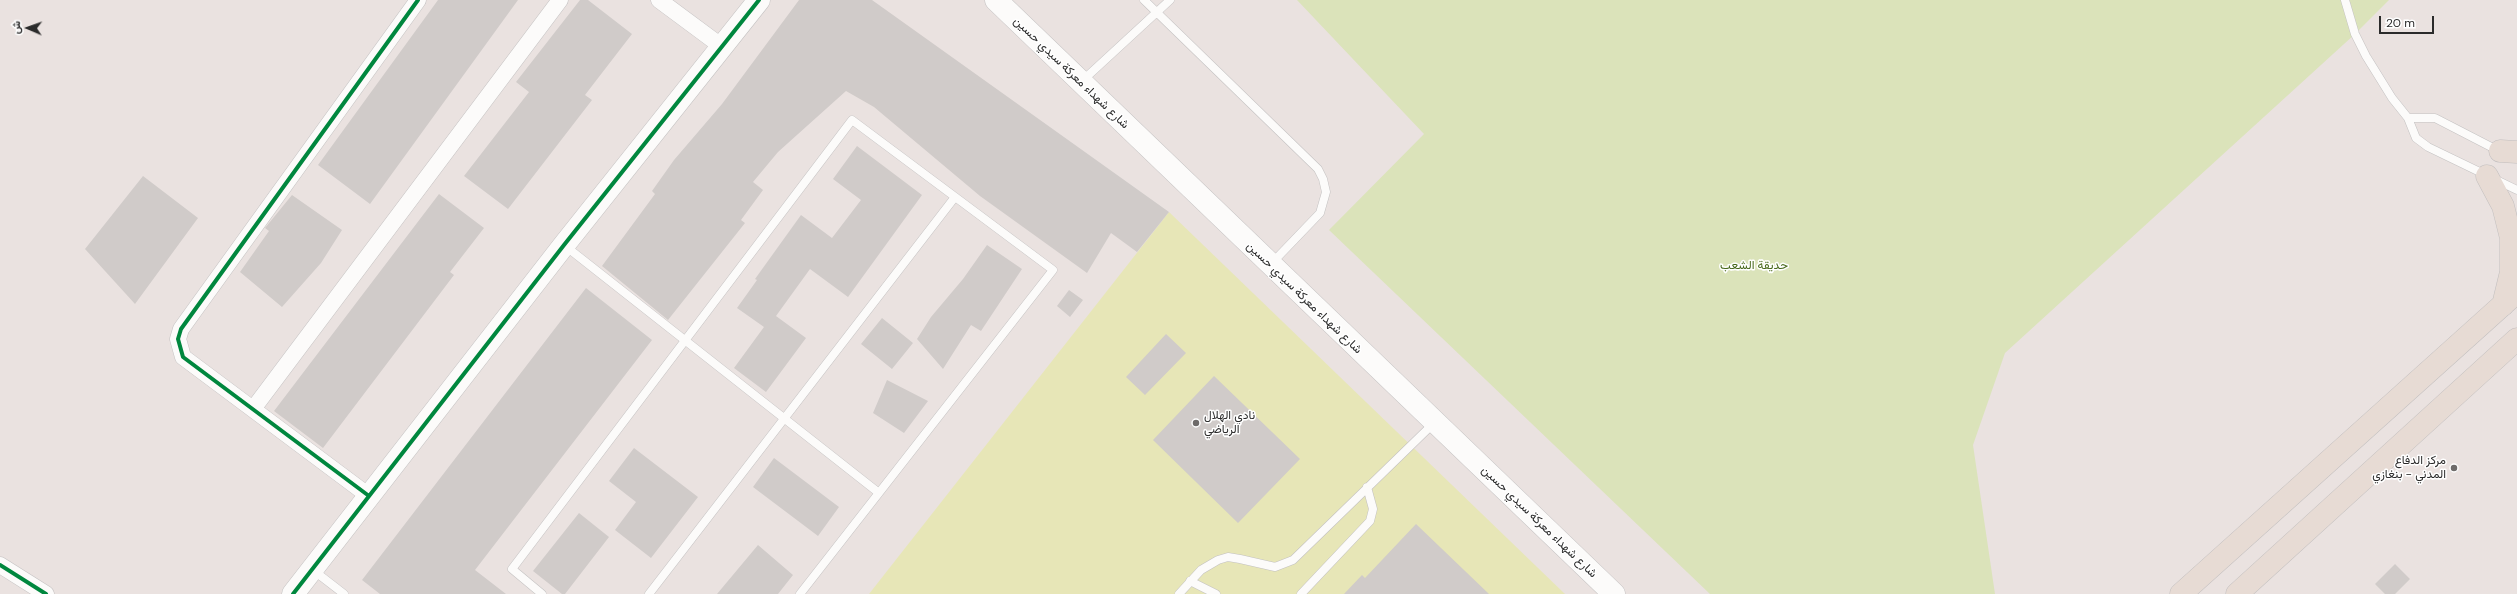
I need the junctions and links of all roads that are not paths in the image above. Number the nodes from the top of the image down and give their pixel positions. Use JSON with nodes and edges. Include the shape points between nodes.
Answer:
{"nodes":[{"id":1,"x":418,"y":0,"type":"edge"},
{"id":2,"x":560,"y":0,"type":"edge"},
{"id":3,"x":659,"y":0,"type":"edge"},
{"id":4,"x":759,"y":0,"type":"edge"},
{"id":5,"x":996,"y":0,"type":"edge"},
{"id":6,"x":1144,"y":0,"type":"edge"},
{"id":7,"x":1170,"y":0,"type":"edge"},
{"id":8,"x":2345,"y":0,"type":"edge"},
{"id":9,"x":1156,"y":13,"type":"junction"},
{"id":10,"x":721,"y":46,"type":"junction"},
{"id":11,"x":1081,"y":82,"type":"junction"},
{"id":12,"x":2408,"y":118,"type":"junction"},
{"id":13,"x":2511,"y":154,"type":"edge"},
{"id":14,"x":2487,"y":176,"type":"junction"},
{"id":15,"x":2517,"y":190,"type":"edge"},
{"id":16,"x":955,"y":196,"type":"junction"},
{"id":17,"x":564,"y":245,"type":"junction"},
{"id":18,"x":1270,"y":265,"type":"junction"},
{"id":19,"x":2510,"y":298,"type":"edge"},
{"id":20,"x":2517,"y":339,"type":"edge"},
{"id":21,"x":686,"y":340,"type":"junction"},
{"id":22,"x":253,"y":409,"type":"junction"},
{"id":23,"x":785,"y":419,"type":"junction"},
{"id":24,"x":1434,"y":422,"type":"junction"},
{"id":25,"x":1367,"y":487,"type":"junction"},
{"id":26,"x":879,"y":493,"type":"junction"},
{"id":27,"x":369,"y":496,"type":"junction"},
{"id":28,"x":0,"y":565,"type":"edge"},
{"id":29,"x":313,"y":570,"type":"junction"},
{"id":30,"x":1190,"y":580,"type":"junction"},
{"id":31,"x":46,"y":594,"type":"edge"},
{"id":32,"x":293,"y":594,"type":"edge"},
{"id":33,"x":344,"y":594,"type":"edge"},
{"id":34,"x":542,"y":594,"type":"edge"},
{"id":35,"x":649,"y":594,"type":"edge"},
{"id":36,"x":800,"y":594,"type":"edge"},
{"id":37,"x":1179,"y":594,"type":"edge"},
{"id":38,"x":1216,"y":594,"type":"edge"},
{"id":39,"x":1301,"y":594,"type":"edge"},
{"id":40,"x":1614,"y":594,"type":"edge"},
{"id":41,"x":2181,"y":594,"type":"edge"},
{"id":42,"x":2237,"y":594,"type":"edge"}],
"edges":[{"from":1,"to":22,"type":"street","via":[[181,329],[178,339],[183,357]]},
{"from":2,"to":22,"type":"street"},
{"from":3,"to":10,"type":"street"},
{"from":4,"to":10,"type":"main road"},
{"from":5,"to":11,"type":"main road","name":"شارع شهداء معركة سيدي حسين"},
{"from":6,"to":9,"type":"lane"},
{"from":7,"to":9,"type":"lane"},
{"from":8,"to":12,"type":"lane","via":[[2355,34],[2366,56],[2392,98]]},
{"from":9,"to":11,"type":"lane"},
{"from":9,"to":18,"type":"lane","via":[[1318,169],[1323,179],[1326,192],[1320,213]]},
{"from":10,"to":17,"type":"main road"},
{"from":11,"to":18,"type":"main road","name":"شارع شهداء معركة سيدي حسين"},
{"from":12,"to":13,"type":"lane","via":[[2435,118]]},
{"from":12,"to":14,"type":"lane","via":[[2412,132],[2422,143]]},
{"from":14,"to":15,"type":"lane"},
{"from":14,"to":19,"type":"main road","via":[[2502,206],[2511,238]]},
{"from":16,"to":21,"type":"lane","via":[[852,120]]},
{"from":16,"to":23,"type":"lane"},
{"from":16,"to":26,"type":"lane","via":[[1053,270]]},
{"from":17,"to":21,"type":"lane"},
{"from":17,"to":27,"type":"main road"},
{"from":18,"to":24,"type":"main road","name":"شارع شهداء معركة سيدي حسين"},
{"from":19,"to":41,"type":"main road"},
{"from":20,"to":42,"type":"main road"},
{"from":21,"to":23,"type":"lane"},
{"from":21,"to":34,"type":"lane","via":[[512,569]]},
{"from":22,"to":27,"type":"street"},
{"from":23,"to":26,"type":"lane"},
{"from":23,"to":35,"type":"lane"},
{"from":24,"to":25,"type":"lane"},
{"from":24,"to":40,"type":"main road","name":"شارع شهداء معركة سيدي حسين"},
{"from":25,"to":30,"type":"lane","via":[[1303,553],[1284,565],[1275,567],[1228,557],[1209,564]]},
{"from":25,"to":39,"type":"lane","via":[[1373,509],[1370,521]]},
{"from":26,"to":36,"type":"lane"},
{"from":27,"to":29,"type":"main road"},
{"from":28,"to":31,"type":"street"},
{"from":29,"to":32,"type":"main road"},
{"from":29,"to":33,"type":"lane"},
{"from":30,"to":37,"type":"lane"},
{"from":30,"to":38,"type":"lane"}]}
